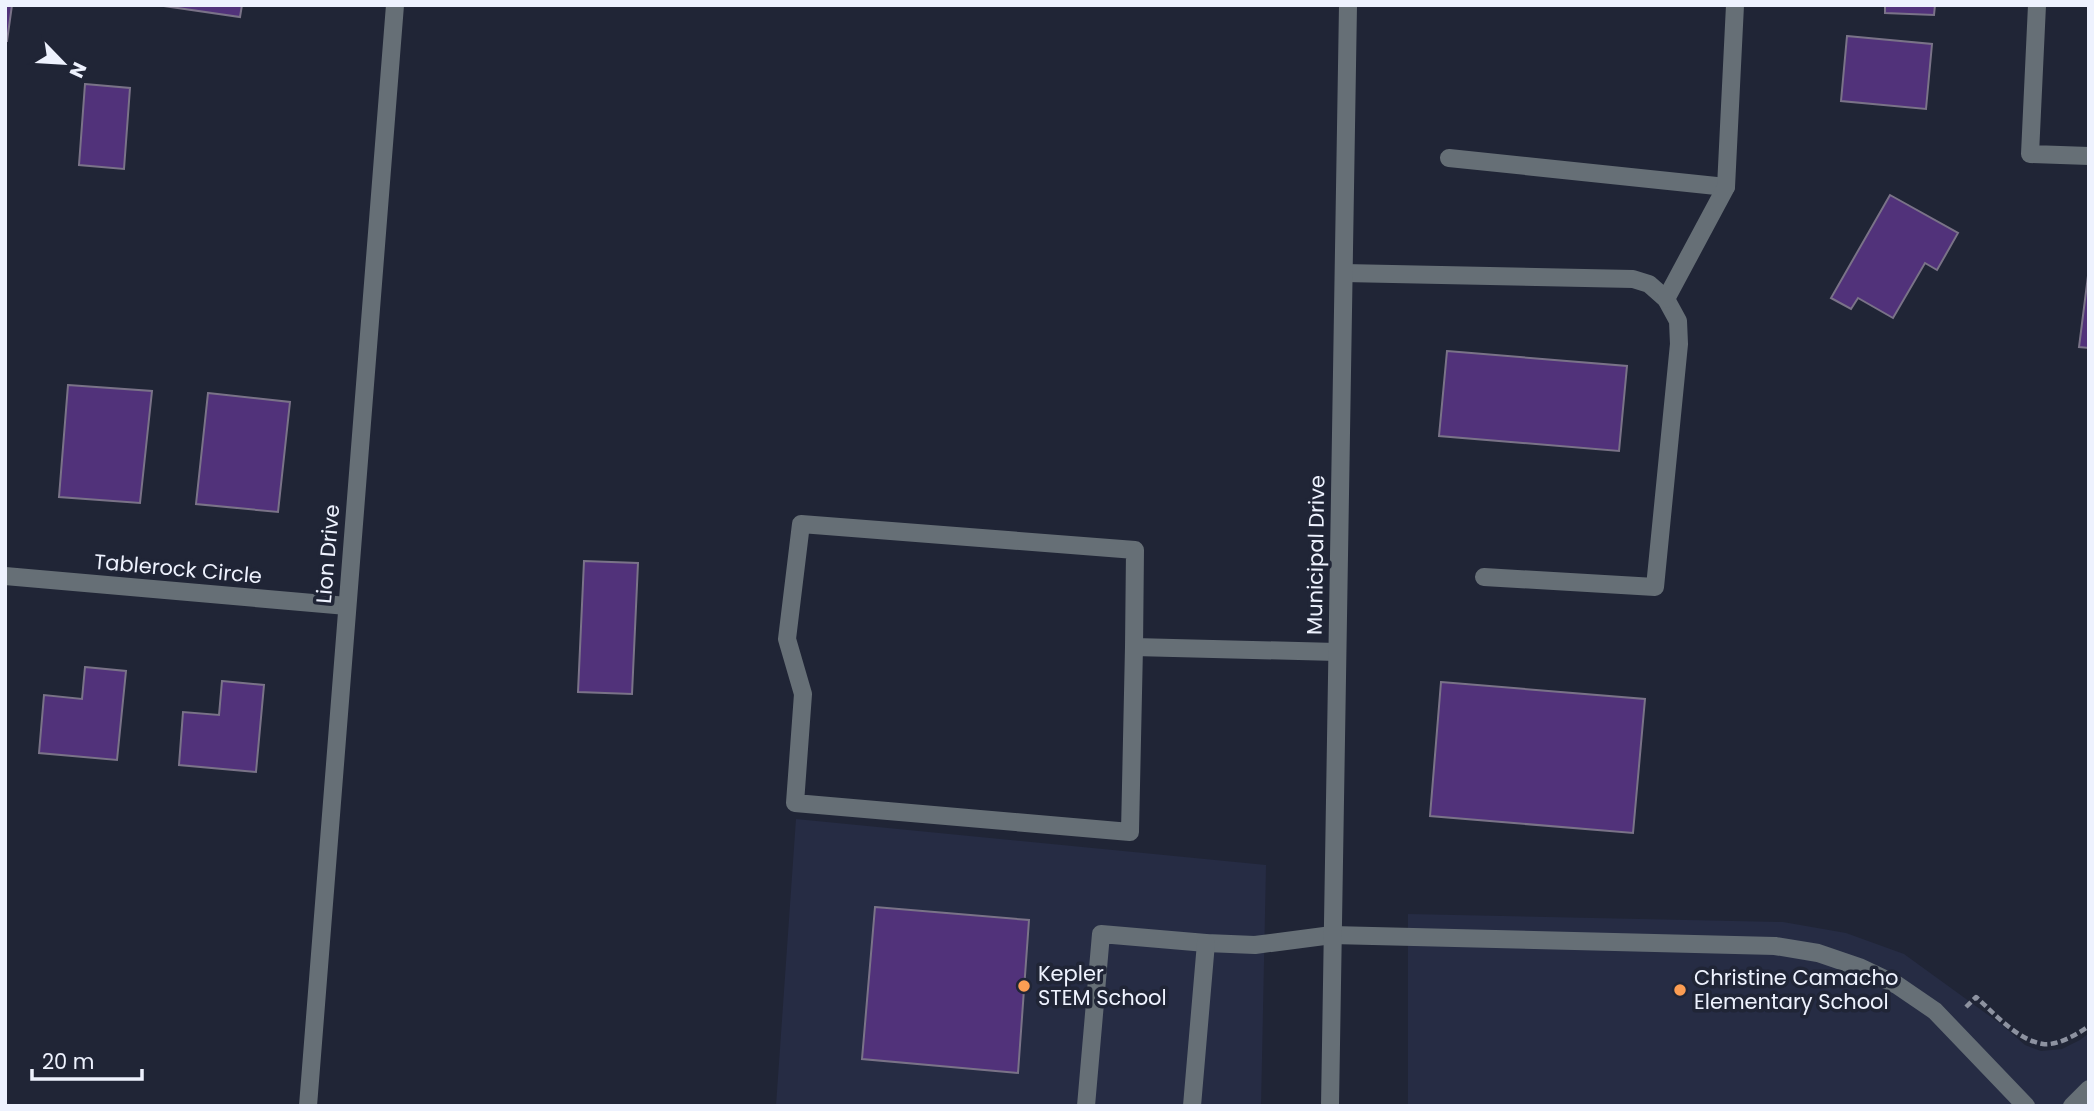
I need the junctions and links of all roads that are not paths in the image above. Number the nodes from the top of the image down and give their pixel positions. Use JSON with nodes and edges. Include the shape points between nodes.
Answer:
{"nodes":[{"id":1,"x":395,"y":5,"type":"edge"},
{"id":2,"x":1348,"y":5,"type":"edge"},
{"id":3,"x":1735,"y":5,"type":"edge"},
{"id":4,"x":2037,"y":5,"type":"edge"},
{"id":5,"x":2089,"y":156,"type":"edge"},
{"id":6,"x":1449,"y":158,"type":"dead end"},
{"id":7,"x":1726,"y":187,"type":"junction"},
{"id":8,"x":1343,"y":273,"type":"junction"},
{"id":9,"x":1666,"y":299,"type":"junction"},
{"id":10,"x":5,"y":576,"type":"edge"},
{"id":11,"x":1484,"y":577,"type":"dead end"},
{"id":12,"x":347,"y":606,"type":"junction"},
{"id":13,"x":1134,"y":647,"type":"junction"},
{"id":14,"x":1337,"y":652,"type":"junction"},
{"id":15,"x":1332,"y":935,"type":"junction"},
{"id":16,"x":1206,"y":943,"type":"junction"},
{"id":17,"x":2089,"y":1088,"type":"edge"},
{"id":18,"x":308,"y":1106,"type":"edge"},
{"id":19,"x":1086,"y":1106,"type":"edge"},
{"id":20,"x":1192,"y":1106,"type":"edge"},
{"id":21,"x":1330,"y":1106,"type":"edge"},
{"id":22,"x":2026,"y":1106,"type":"edge"},
{"id":23,"x":2072,"y":1106,"type":"edge"}],
"edges":[{"from":1,"to":12,"type":"street","name":"Lion Drive"},
{"from":2,"to":8,"type":"street","name":"Municipal Drive"},
{"from":3,"to":7,"type":"street"},
{"from":4,"to":5,"type":"street","via":[[2030,154]]},
{"from":6,"to":7,"type":"street"},
{"from":7,"to":9,"type":"street"},
{"from":8,"to":9,"type":"street","via":[[1633,279],[1649,284]]},
{"from":8,"to":14,"type":"street","name":"Municipal Drive"},
{"from":9,"to":11,"type":"street","via":[[1678,321],[1679,344],[1655,587]]},
{"from":10,"to":12,"type":"street","name":"Tablerock Circle"},
{"from":12,"to":18,"type":"street","name":"Lion Drive"},
{"from":13,"to":13,"type":"street","via":[[1135,550],[801,524],[787,639],[803,694],[795,803],[1130,832]]},
{"from":13,"to":14,"type":"street"},
{"from":14,"to":15,"type":"street","name":"Municipal Drive"},
{"from":15,"to":16,"type":"street","via":[[1255,945]]},
{"from":15,"to":21,"type":"street","name":"Municipal Drive"},
{"from":15,"to":22,"type":"street","via":[[1775,946],[1818,953],[1897,985],[1935,1012]]},
{"from":16,"to":19,"type":"street","via":[[1101,934]]},
{"from":16,"to":20,"type":"street"},
{"from":17,"to":23,"type":"street"}]}
